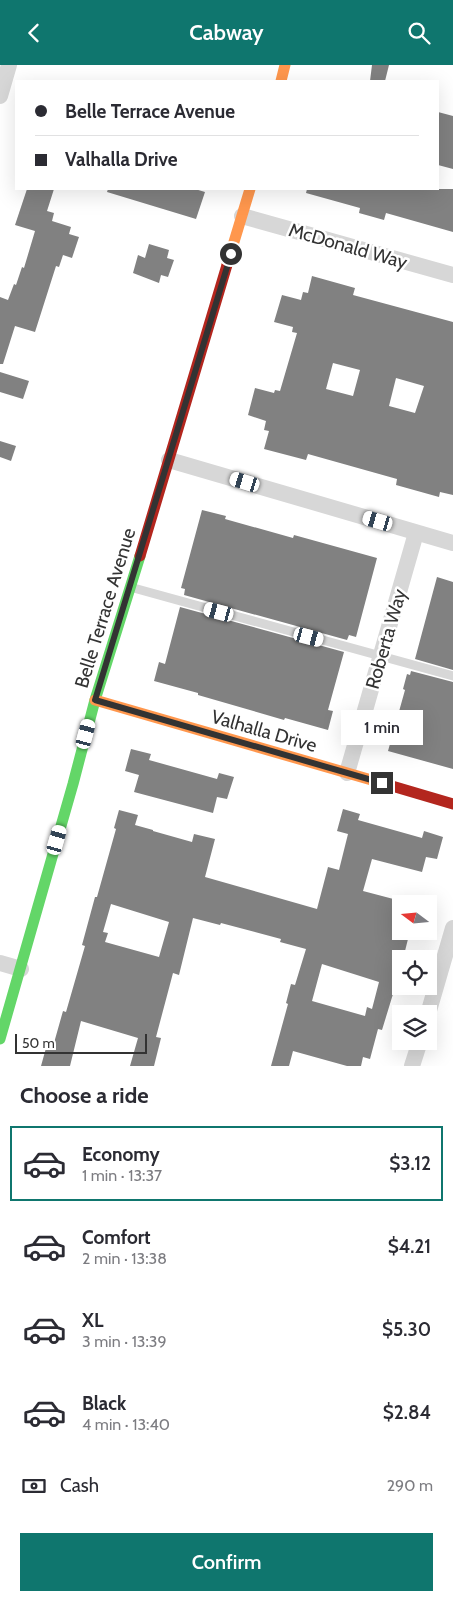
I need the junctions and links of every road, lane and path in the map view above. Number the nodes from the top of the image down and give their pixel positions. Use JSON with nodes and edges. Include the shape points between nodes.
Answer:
{"nodes":[{"id":1,"x":9,"y":65,"type":"edge"},
{"id":2,"x":285,"y":65,"type":"edge"},
{"id":3,"x":280,"y":80,"type":"edge"},
{"id":4,"x":0,"y":96,"type":"edge"},
{"id":5,"x":250,"y":190,"type":"edge"},
{"id":6,"x":242,"y":216,"type":"junction"},
{"id":7,"x":453,"y":275,"type":"edge"},
{"id":8,"x":169,"y":460,"type":"junction"},
{"id":9,"x":416,"y":533,"type":"junction"},
{"id":10,"x":453,"y":543,"type":"edge"},
{"id":11,"x":130,"y":587,"type":"junction"},
{"id":12,"x":380,"y":656,"type":"junction"},
{"id":13,"x":453,"y":676,"type":"edge"},
{"id":14,"x":95,"y":700,"type":"junction"},
{"id":15,"x":347,"y":773,"type":"junction"},
{"id":16,"x":453,"y":803,"type":"edge"},
{"id":17,"x":453,"y":928,"type":"edge"},
{"id":18,"x":0,"y":963,"type":"edge"},
{"id":19,"x":21,"y":969,"type":"junction"},
{"id":20,"x":431,"y":1005,"type":"edge"},
{"id":21,"x":0,"y":1039,"type":"edge"},
{"id":22,"x":417,"y":1050,"type":"edge"},
{"id":23,"x":412,"y":1066,"type":"edge"}],
"edges":[{"from":1,"to":4,"type":"street"},
{"from":2,"to":3,"type":"street"},
{"from":5,"to":6,"type":"street","name":"Belle Terrace Avenue"},
{"from":6,"to":7,"type":"street","name":"McDonald Way"},
{"from":6,"to":8,"type":"street","name":"Belle Terrace Avenue"},
{"from":8,"to":9,"type":"street"},
{"from":8,"to":11,"type":"street","name":"Belle Terrace Avenue"},
{"from":9,"to":10,"type":"street"},
{"from":9,"to":12,"type":"street","name":"Roberta Way"},
{"from":11,"to":12,"type":"lane"},
{"from":11,"to":14,"type":"street","name":"Belle Terrace Avenue"},
{"from":12,"to":13,"type":"lane"},
{"from":12,"to":15,"type":"street","name":"Roberta Way"},
{"from":14,"to":15,"type":"street","name":"Valhalla Drive"},
{"from":14,"to":19,"type":"street","name":"Belle Terrace Avenue"},
{"from":15,"to":16,"type":"street","name":"Valhalla Drive"},
{"from":17,"to":20,"type":"street"},
{"from":18,"to":19,"type":"street"},
{"from":19,"to":21,"type":"street","name":"Belle Terrace Avenue"},
{"from":22,"to":23,"type":"street"}]}
